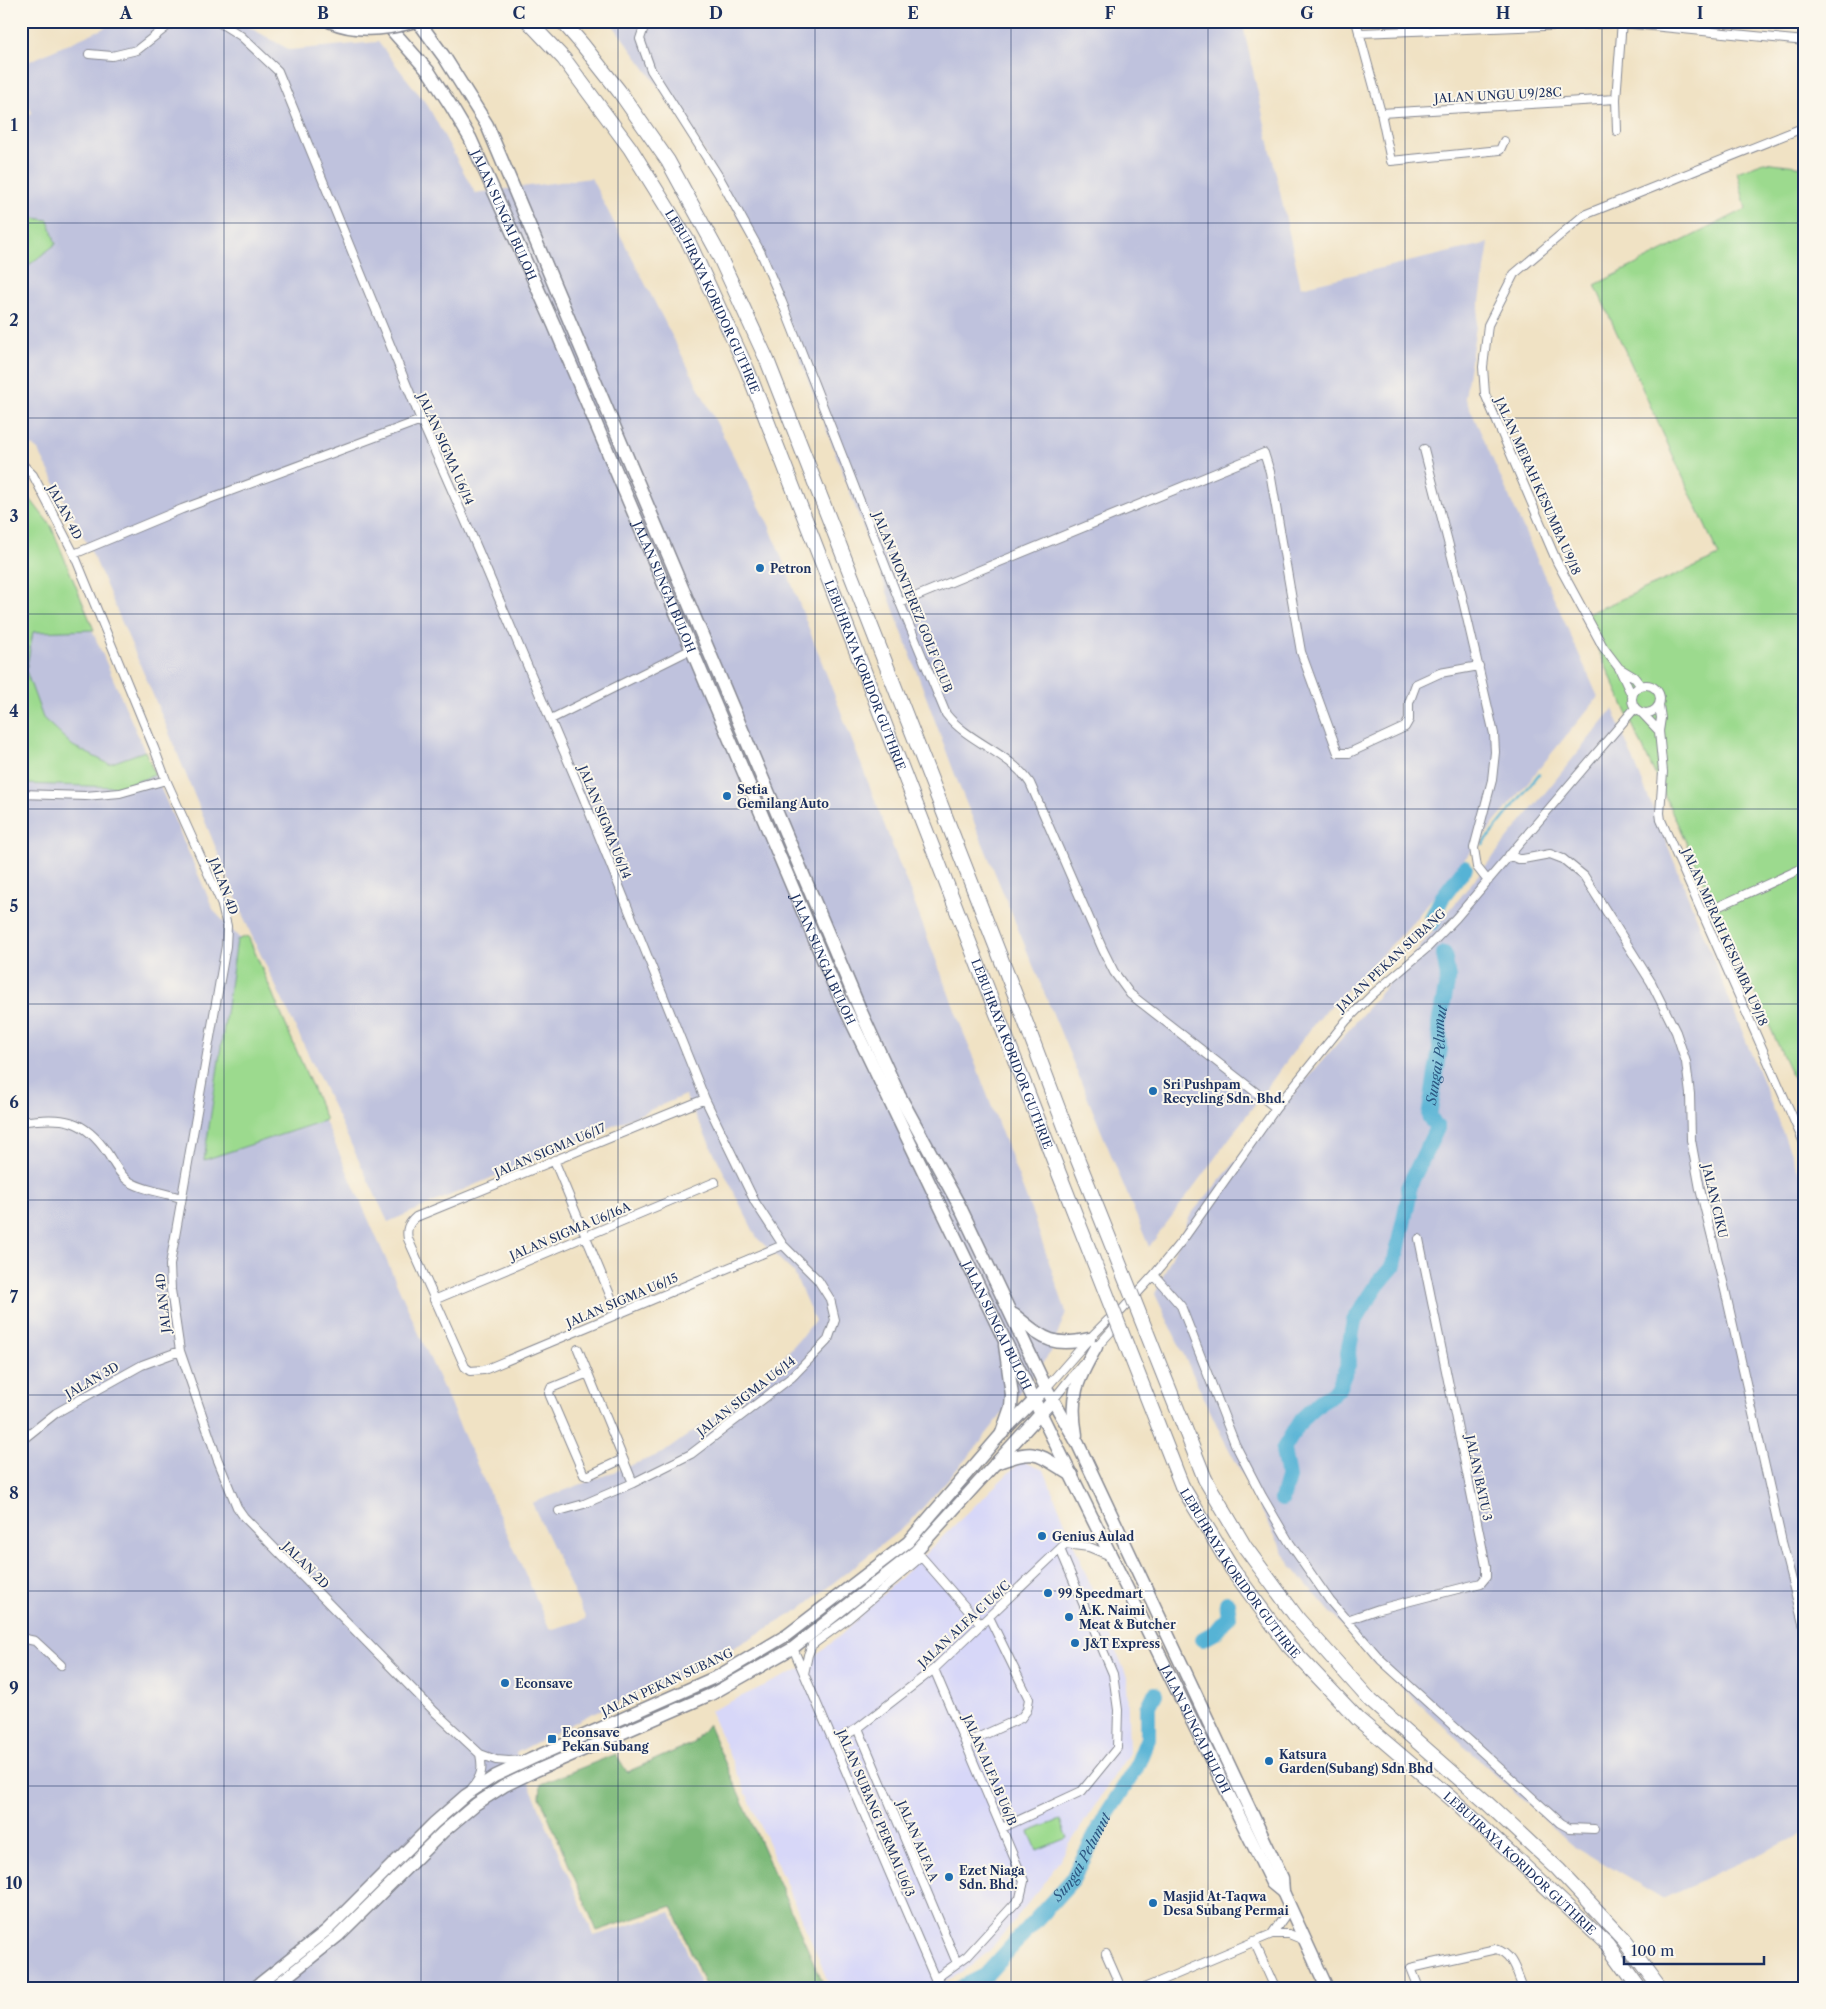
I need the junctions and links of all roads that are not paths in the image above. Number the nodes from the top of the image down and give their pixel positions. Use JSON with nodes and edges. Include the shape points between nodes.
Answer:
{"nodes":[{"id":1,"x":174,"y":21,"type":"edge"},
{"id":2,"x":217,"y":21,"type":"edge"},
{"id":3,"x":329,"y":21,"type":"edge"},
{"id":4,"x":384,"y":21,"type":"edge"},
{"id":5,"x":416,"y":21,"type":"edge"},
{"id":6,"x":528,"y":21,"type":"edge"},
{"id":7,"x":562,"y":21,"type":"edge"},
{"id":8,"x":646,"y":21,"type":"edge"},
{"id":9,"x":1356,"y":21,"type":"edge"},
{"id":10,"x":1622,"y":22,"type":"edge"},
{"id":11,"x":1359,"y":34,"type":"junction"},
{"id":12,"x":1805,"y":40,"type":"edge"},
{"id":13,"x":89,"y":54,"type":"dead end"},
{"id":14,"x":1616,"y":99,"type":"junction"},
{"id":15,"x":1381,"y":113,"type":"junction"},
{"id":16,"x":1805,"y":127,"type":"edge"},
{"id":17,"x":1617,"y":130,"type":"dead end"},
{"id":18,"x":1504,"y":141,"type":"dead end"},
{"id":19,"x":420,"y":420,"type":"junction"},
{"id":20,"x":1424,"y":449,"type":"dead end"},
{"id":21,"x":21,"y":463,"type":"edge"},
{"id":22,"x":74,"y":554,"type":"junction"},
{"id":23,"x":900,"y":603,"type":"junction"},
{"id":24,"x":692,"y":649,"type":"junction"},
{"id":25,"x":1478,"y":666,"type":"junction"},
{"id":26,"x":1619,"y":668,"type":"junction"},
{"id":27,"x":1641,"y":686,"type":"junction"},
{"id":28,"x":1632,"y":696,"type":"junction"},
{"id":29,"x":1659,"y":705,"type":"junction"},
{"id":30,"x":1638,"y":710,"type":"junction"},
{"id":31,"x":551,"y":719,"type":"junction"},
{"id":32,"x":1659,"y":731,"type":"junction"},
{"id":33,"x":166,"y":780,"type":"junction"},
{"id":34,"x":21,"y":794,"type":"edge"},
{"id":35,"x":1509,"y":855,"type":"junction"},
{"id":36,"x":1805,"y":867,"type":"edge"},
{"id":37,"x":1488,"y":881,"type":"junction"},
{"id":38,"x":1702,"y":914,"type":"junction"},
{"id":39,"x":704,"y":1099,"type":"junction"},
{"id":40,"x":1276,"y":1108,"type":"junction"},
{"id":41,"x":21,"y":1122,"type":"edge"},
{"id":42,"x":1805,"y":1145,"type":"edge"},
{"id":43,"x":554,"y":1160,"type":"junction"},
{"id":44,"x":714,"y":1182,"type":"dead end"},
{"id":45,"x":181,"y":1198,"type":"junction"},
{"id":46,"x":586,"y":1236,"type":"junction"},
{"id":47,"x":1419,"y":1239,"type":"dead end"},
{"id":48,"x":783,"y":1245,"type":"junction"},
{"id":49,"x":1154,"y":1275,"type":"junction"},
{"id":50,"x":434,"y":1300,"type":"junction"},
{"id":51,"x":1011,"y":1312,"type":"junction"},
{"id":52,"x":618,"y":1314,"type":"junction"},
{"id":53,"x":1005,"y":1340,"type":"junction"},
{"id":54,"x":1092,"y":1343,"type":"junction"},
{"id":55,"x":578,"y":1349,"type":"dead end"},
{"id":56,"x":180,"y":1351,"type":"junction"},
{"id":57,"x":588,"y":1373,"type":"junction"},
{"id":58,"x":1046,"y":1388,"type":"junction"},
{"id":59,"x":1035,"y":1400,"type":"junction"},
{"id":60,"x":1053,"y":1400,"type":"junction"},
{"id":61,"x":1042,"y":1412,"type":"junction"},
{"id":62,"x":1002,"y":1434,"type":"junction"},
{"id":63,"x":21,"y":1441,"type":"edge"},
{"id":64,"x":1078,"y":1444,"type":"junction"},
{"id":65,"x":623,"y":1460,"type":"junction"},
{"id":66,"x":996,"y":1463,"type":"junction"},
{"id":67,"x":1072,"y":1475,"type":"junction"},
{"id":68,"x":633,"y":1483,"type":"junction"},
{"id":69,"x":559,"y":1511,"type":"dead end"},
{"id":70,"x":1060,"y":1549,"type":"junction"},
{"id":71,"x":918,"y":1554,"type":"junction"},
{"id":72,"x":1112,"y":1557,"type":"junction"},
{"id":73,"x":989,"y":1617,"type":"junction"},
{"id":74,"x":1347,"y":1620,"type":"junction"},
{"id":75,"x":981,"y":1625,"type":"junction"},
{"id":76,"x":1805,"y":1631,"type":"edge"},
{"id":77,"x":21,"y":1638,"type":"edge"},
{"id":78,"x":793,"y":1648,"type":"junction"},
{"id":79,"x":61,"y":1665,"type":"dead end"},
{"id":80,"x":934,"y":1669,"type":"junction"},
{"id":81,"x":804,"y":1674,"type":"junction"},
{"id":82,"x":858,"y":1728,"type":"junction"},
{"id":83,"x":834,"y":1742,"type":"junction"},
{"id":84,"x":966,"y":1743,"type":"junction"},
{"id":85,"x":480,"y":1754,"type":"junction"},
{"id":86,"x":531,"y":1759,"type":"junction"},
{"id":87,"x":466,"y":1795,"type":"junction"},
{"id":88,"x":1002,"y":1828,"type":"junction"},
{"id":89,"x":1594,"y":1830,"type":"dead end"},
{"id":90,"x":1285,"y":1896,"type":"junction"},
{"id":91,"x":1272,"y":1934,"type":"junction"},
{"id":92,"x":1254,"y":1941,"type":"junction"},
{"id":93,"x":1306,"y":1941,"type":"junction"},
{"id":94,"x":1106,"y":1954,"type":"dead end"},
{"id":95,"x":957,"y":1963,"type":"junction"},
{"id":96,"x":935,"y":1979,"type":"junction"},
{"id":97,"x":1148,"y":1987,"type":"edge"},
{"id":98,"x":254,"y":1988,"type":"edge"},
{"id":99,"x":273,"y":1988,"type":"edge"},
{"id":100,"x":939,"y":1988,"type":"edge"},
{"id":101,"x":1121,"y":1988,"type":"edge"},
{"id":102,"x":1275,"y":1988,"type":"edge"},
{"id":103,"x":1327,"y":1988,"type":"edge"},
{"id":104,"x":1419,"y":1988,"type":"edge"},
{"id":105,"x":1523,"y":1988,"type":"edge"},
{"id":106,"x":1639,"y":1988,"type":"edge"},
{"id":107,"x":1660,"y":1988,"type":"edge"}],
"edges":[{"from":1,"to":13,"type":"street","via":[[137,50],[112,56]]},
{"from":2,"to":19,"type":"street","name":"JALAN SIGMA U6/14","via":[[240,36],[278,71]]},
{"from":3,"to":5,"type":"highway","bridge":true,"via":[[342,27],[373,30]]},
{"from":4,"to":24,"type":"highway","name":"JALAN SUNGAI BULOH","via":[[428,72],[470,138],[554,325]]},
{"from":5,"to":51,"type":"highway","name":"JALAN SUNGAI BULOH","via":[[445,58],[487,125],[861,1012],[899,1095],[959,1205]]},
{"from":6,"to":106,"type":"highway","name":"LEBUHRAYA KORIDOR GUTHRIE","bridge":true,"via":[[564,59],[630,148],[689,243],[747,369],[1182,1486],[1232,1569],[1288,1644],[1358,1719],[1460,1806],[1607,1944]]},
{"from":7,"to":107,"type":"highway","name":"LEBUHRAYA KORIDOR GUTHRIE","bridge":true,"via":[[619,91],[668,161],[716,249],[767,360],[1205,1479],[1245,1546],[1298,1619],[1371,1701],[1558,1869],[1626,1941]]},
{"from":8,"to":23,"type":"street","name":"JALAN MONTEREZ GOLF CLUB","via":[[640,39],[651,70],[719,177],[761,253]]},
{"from":9,"to":11,"type":"street"},
{"from":10,"to":11,"type":"street"},
{"from":10,"to":12,"type":"street"},
{"from":10,"to":14,"type":"street"},
{"from":11,"to":15,"type":"street"},
{"from":14,"to":15,"type":"street","name":"JALAN UNGU U9/28C"},
{"from":14,"to":17,"type":"street"},
{"from":15,"to":18,"type":"street","via":[[1391,160],[1500,150]]},
{"from":16,"to":26,"type":"street","name":"JALAN MERAH KESUMBA U9/18","via":[[1584,215],[1514,274],[1488,325],[1483,366],[1485,394],[1557,562],[1603,647]]},
{"from":19,"to":22,"type":"street","via":[[182,509]]},
{"from":19,"to":31,"type":"street","name":"JALAN SIGMA U6/14"},
{"from":20,"to":25,"type":"street"},
{"from":21,"to":22,"type":"street","name":"JALAN 4D","via":[[32,475]]},
{"from":22,"to":33,"type":"street","name":"JALAN 4D"},
{"from":23,"to":25,"type":"street","via":[[1264,453],[1301,652],[1338,753],[1349,753],[1405,727],[1416,684],[1440,673]]},
{"from":23,"to":40,"type":"street","name":"JALAN MONTEREZ GOLF CLUB","via":[[946,714],[958,727],[1016,765],[1030,783],[1114,972],[1130,994]]},
{"from":24,"to":31,"type":"street"},
{"from":24,"to":53,"type":"highway","name":"JALAN SUNGAI BULOH","via":[[834,985]]},
{"from":25,"to":37,"type":"street","via":[[1495,743],[1492,780],[1474,848],[1477,867]]},
{"from":26,"to":27,"type":"street","via":[[1634,677]]},
{"from":26,"to":28,"type":"street"},
{"from":27,"to":28,"type":"street"},
{"from":27,"to":29,"type":"street","via":[[1648,685],[1659,692]]},
{"from":28,"to":30,"type":"street"},
{"from":29,"to":30,"type":"street","via":[[1648,713]]},
{"from":29,"to":32,"type":"street","name":"JALAN MERAH KESUMBA U9/18"},
{"from":30,"to":32,"type":"street"},
{"from":30,"to":35,"type":"street","name":"JALAN PEKAN SUBANG"},
{"from":31,"to":39,"type":"street","name":"JALAN SIGMA U6/14"},
{"from":32,"to":38,"type":"street","name":"JALAN MERAH KESUMBA U9/18","via":[[1663,772],[1661,820]]},
{"from":33,"to":34,"type":"street","via":[[120,793],[85,796]]},
{"from":33,"to":45,"type":"street","name":"JALAN 4D","via":[[221,902],[227,926]]},
{"from":35,"to":37,"type":"street","name":"JALAN PEKAN SUBANG"},
{"from":35,"to":76,"type":"street","name":"JALAN CIKU","via":[[1522,859],[1550,854],[1563,859],[1584,876],[1651,982],[1676,1032],[1686,1062],[1691,1140],[1700,1189]]},
{"from":36,"to":38,"type":"street"},
{"from":37,"to":40,"type":"street","name":"JALAN PEKAN SUBANG","via":[[1427,948],[1346,1021]]},
{"from":38,"to":42,"type":"street","name":"JALAN MERAH KESUMBA U9/18"},
{"from":39,"to":43,"type":"street","name":"JALAN SIGMA U6/17"},
{"from":39,"to":48,"type":"street","name":"JALAN SIGMA U6/14","via":[[755,1202]]},
{"from":40,"to":49,"type":"street","name":"JALAN PEKAN SUBANG"},
{"from":41,"to":45,"type":"street","via":[[55,1119],[74,1122],[102,1144],[125,1179]]},
{"from":43,"to":46,"type":"street"},
{"from":43,"to":50,"type":"street","name":"JALAN SIGMA U6/17","via":[[416,1217],[407,1227],[408,1239]]},
{"from":44,"to":46,"type":"street","name":"JALAN SIGMA U6/16A"},
{"from":45,"to":56,"type":"street","name":"JALAN 4D","via":[[170,1264]]},
{"from":46,"to":50,"type":"street","name":"JALAN SIGMA U6/16A"},
{"from":46,"to":52,"type":"street"},
{"from":47,"to":74,"type":"street","name":"JALAN BATU 3","via":[[1486,1577],[1482,1583]]},
{"from":48,"to":52,"type":"street","name":"JALAN SIGMA U6/15"},
{"from":48,"to":68,"type":"street","name":"JALAN SIGMA U6/14","via":[[818,1280],[830,1299],[836,1320],[828,1340],[792,1377],[691,1454]]},
{"from":49,"to":54,"type":"street","name":"JALAN PEKAN SUBANG","via":[[1121,1311],[1114,1328]]},
{"from":49,"to":74,"type":"street","via":[[1181,1306],[1235,1444],[1262,1496],[1288,1542]]},
{"from":50,"to":52,"type":"street","name":"JALAN SIGMA U6/15","via":[[464,1367],[470,1371],[484,1370]]},
{"from":51,"to":54,"type":"highway","via":[[1048,1340]]},
{"from":51,"to":58,"type":"highway","name":"JALAN SUNGAI BULOH"},
{"from":53,"to":59,"type":"highway","name":"JALAN SUNGAI BULOH"},
{"from":53,"to":62,"type":"highway","via":[[1012,1395]]},
{"from":54,"to":58,"type":"street"},
{"from":54,"to":60,"type":"street"},
{"from":54,"to":64,"type":"highway","via":[[1074,1392]]},
{"from":55,"to":57,"type":"street"},
{"from":56,"to":63,"type":"street","name":"JALAN 3D","via":[[142,1365],[56,1414]]},
{"from":56,"to":85,"type":"street","name":"JALAN 2D","via":[[217,1458],[244,1517]]},
{"from":57,"to":65,"type":"street"},
{"from":57,"to":65,"type":"street","via":[[549,1390],[557,1413],[584,1475]]},
{"from":58,"to":59,"type":"main road","name":"JALAN PEKAN SUBANG"},
{"from":58,"to":60,"type":"highway","name":"JALAN SUNGAI BULOH"},
{"from":59,"to":61,"type":"highway","name":"JALAN SUNGAI BULOH"},
{"from":59,"to":62,"type":"main road","name":"JALAN PEKAN SUBANG"},
{"from":60,"to":61,"type":"main road"},
{"from":60,"to":64,"type":"highway","name":"JALAN SUNGAI BULOH"},
{"from":61,"to":66,"type":"main road"},
{"from":61,"to":67,"type":"highway","name":"JALAN SUNGAI BULOH"},
{"from":62,"to":86,"type":"main road","name":"JALAN PEKAN SUBANG","via":[[908,1542],[787,1635],[718,1676]]},
{"from":64,"to":90,"type":"highway","name":"JALAN SUNGAI BULOH","via":[[1282,1878]]},
{"from":65,"to":68,"type":"street"},
{"from":66,"to":67,"type":"highway","via":[[1030,1453],[1042,1456]]},
{"from":66,"to":71,"type":"main road"},
{"from":67,"to":72,"type":"highway","name":"JALAN SUNGAI BULOH"},
{"from":68,"to":69,"type":"street","name":"JALAN SIGMA U6/14"},
{"from":70,"to":72,"type":"street","via":[[1065,1544],[1074,1544]]},
{"from":70,"to":73,"type":"street","name":"JALAN ALFA C U6/C"},
{"from":70,"to":88,"type":"street","via":[[1114,1674],[1118,1748],[1082,1791]]},
{"from":71,"to":75,"type":"street"},
{"from":71,"to":78,"type":"main road"},
{"from":71,"to":81,"type":"street","via":[[849,1618],[812,1645]]},
{"from":72,"to":90,"type":"highway","name":"JALAN SUNGAI BULOH","via":[[1272,1883]]},
{"from":73,"to":75,"type":"street","name":"JALAN ALFA C U6/C"},
{"from":73,"to":84,"type":"street","via":[[1029,1699],[1027,1710],[1021,1718]]},
{"from":74,"to":89,"type":"street","via":[[1382,1660],[1560,1823],[1569,1828]]},
{"from":75,"to":80,"type":"street","name":"JALAN ALFA C U6/C"},
{"from":77,"to":79,"type":"street","via":[[35,1641]]},
{"from":78,"to":81,"type":"street","name":"JALAN SUBANG PERMAI U6/3"},
{"from":78,"to":99,"type":"main road","via":[[712,1694],[535,1771],[476,1804],[443,1832],[338,1936]]},
{"from":80,"to":82,"type":"street","name":"JALAN ALFA C U6/C"},
{"from":80,"to":84,"type":"street","name":"JALAN ALFA B U6/B"},
{"from":81,"to":83,"type":"street","name":"JALAN SUBANG PERMAI U6/3"},
{"from":82,"to":83,"type":"street","name":"JALAN ALFA C U6/C"},
{"from":82,"to":95,"type":"street","name":"JALAN ALFA A"},
{"from":83,"to":96,"type":"street","name":"JALAN SUBANG PERMAI U6/3"},
{"from":84,"to":88,"type":"street","name":"JALAN ALFA B U6/B"},
{"from":85,"to":86,"type":"street","name":"JALAN 2D","via":[[502,1761]]},
{"from":85,"to":87,"type":"street","via":[[483,1767],[480,1778]]},
{"from":86,"to":87,"type":"main road","name":"JALAN PEKAN SUBANG","via":[[495,1776]]},
{"from":87,"to":98,"type":"main road","name":"JALAN PEKAN SUBANG","via":[[326,1930]]},
{"from":88,"to":95,"type":"street","name":"JALAN ALFA B U6/B","via":[[1024,1881],[1020,1898]]},
{"from":90,"to":91,"type":"street","via":[[1284,1918]]},
{"from":90,"to":93,"type":"highway","name":"JALAN SUNGAI BULOH"},
{"from":91,"to":92,"type":"street"},
{"from":91,"to":93,"type":"street","via":[[1289,1934]]},
{"from":92,"to":97,"type":"street"},
{"from":92,"to":102,"type":"street"},
{"from":93,"to":103,"type":"highway","name":"JALAN SUNGAI BULOH"},
{"from":94,"to":101,"type":"street"},
{"from":95,"to":96,"type":"street"},
{"from":96,"to":100,"type":"street","name":"JALAN SUBANG PERMAI U6/3"},
{"from":104,"to":105,"type":"street","via":[[1410,1968],[1496,1948],[1505,1951],[1510,1958]]}]}
